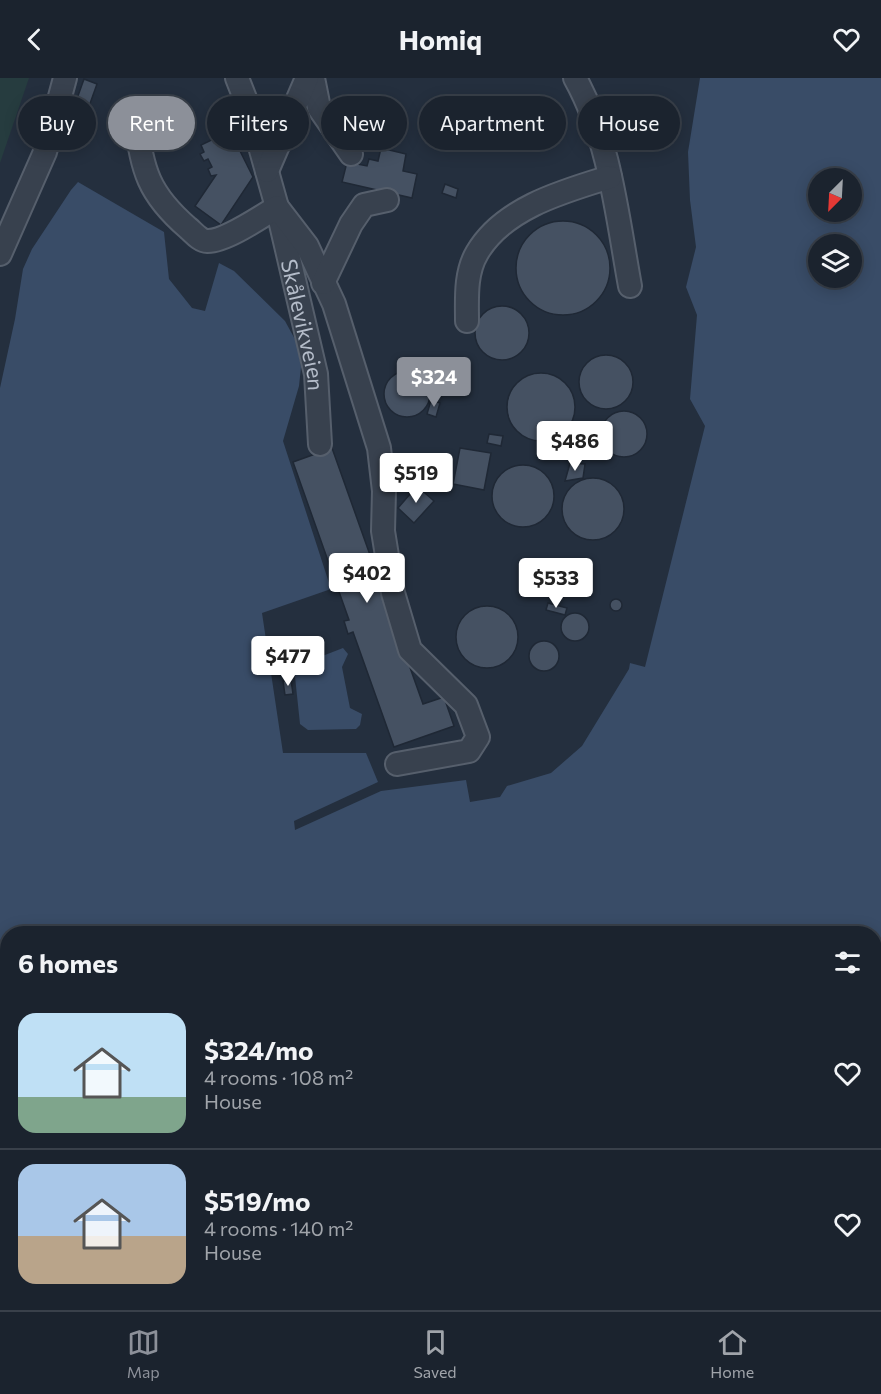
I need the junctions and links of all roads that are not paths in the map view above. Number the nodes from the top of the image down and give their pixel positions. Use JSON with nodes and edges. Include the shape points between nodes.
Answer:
{"nodes":[{"id":1,"x":65,"y":78,"type":"edge"},
{"id":2,"x":237,"y":78,"type":"edge"},
{"id":3,"x":308,"y":78,"type":"edge"},
{"id":4,"x":313,"y":78,"type":"edge"},
{"id":5,"x":575,"y":78,"type":"edge"},
{"id":6,"x":140,"y":150,"type":"edge"},
{"id":7,"x":351,"y":154,"type":"dead end"},
{"id":8,"x":267,"y":171,"type":"junction"},
{"id":9,"x":610,"y":177,"type":"junction"},
{"id":10,"x":387,"y":200,"type":"dead end"},
{"id":11,"x":277,"y":207,"type":"junction"},
{"id":12,"x":0,"y":254,"type":"edge"},
{"id":13,"x":323,"y":283,"type":"junction"},
{"id":14,"x":630,"y":286,"type":"dead end"},
{"id":15,"x":467,"y":321,"type":"dead end"},
{"id":16,"x":320,"y":444,"type":"dead end"},
{"id":17,"x":397,"y":764,"type":"dead end"}],
"edges":[{"from":1,"to":12,"type":"lane","via":[[45,152]]},
{"from":2,"to":8,"type":"lane","name":"Skålevikveien"},
{"from":3,"to":8,"type":"lane"},
{"from":4,"to":7,"type":"lane","via":[[319,108]]},
{"from":5,"to":9,"type":"lane","via":[[592,109]]},
{"from":6,"to":11,"type":"lane","via":[[144,171],[152,186],[176,217],[202,240],[223,238]]},
{"from":8,"to":11,"type":"lane","name":"Skålevikveien"},
{"from":9,"to":14,"type":"lane"},
{"from":9,"to":15,"type":"lane","via":[[532,205],[498,228],[476,253],[467,284]]},
{"from":10,"to":13,"type":"lane","name":"Skålevikveien","via":[[364,205]]},
{"from":11,"to":13,"type":"lane","name":"Skålevikveien","via":[[307,246]]},
{"from":11,"to":16,"type":"lane","name":"Skålevikveien","via":[[316,374]]},
{"from":13,"to":17,"type":"lane","name":"Skålevikveien","via":[[334,304],[379,448],[383,531],[393,593],[410,650],[466,705],[478,737],[469,751]]}]}
